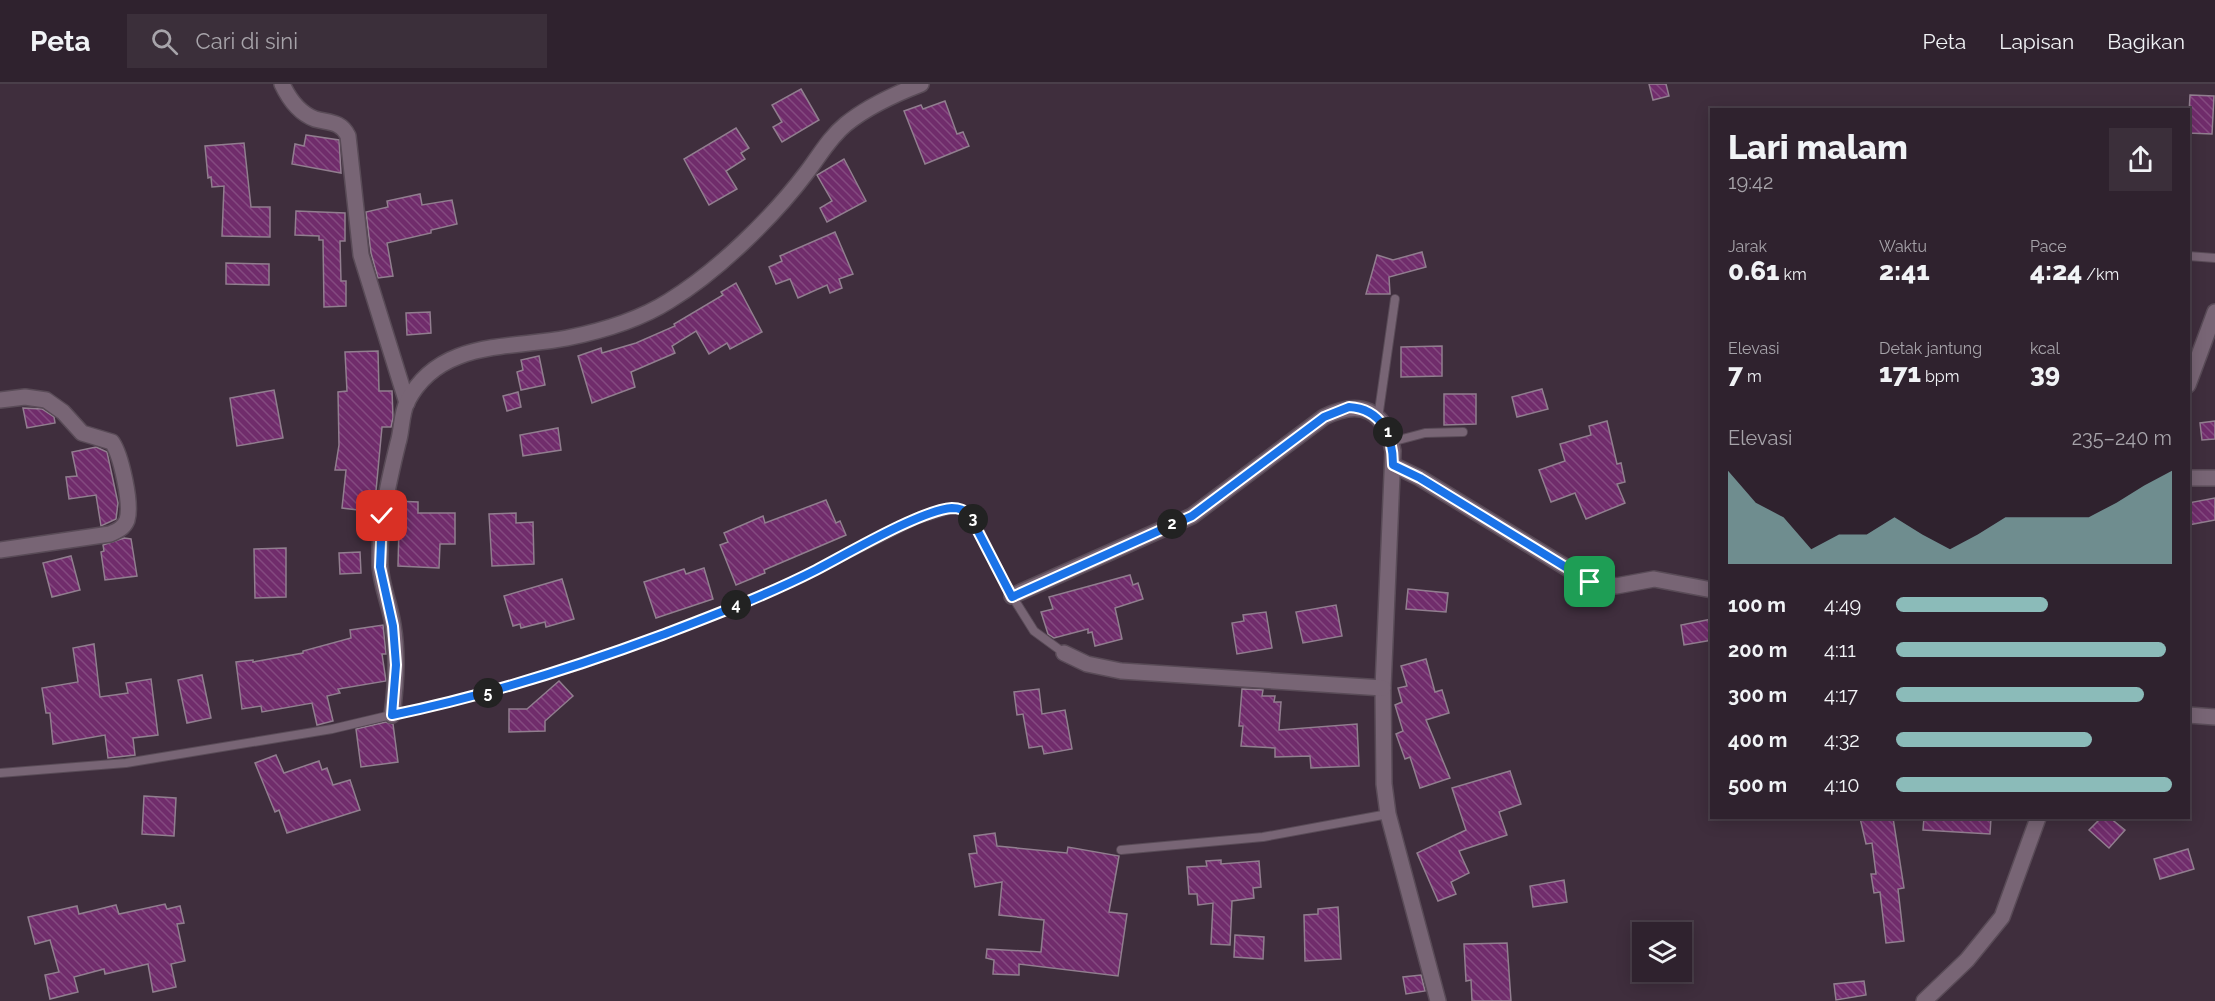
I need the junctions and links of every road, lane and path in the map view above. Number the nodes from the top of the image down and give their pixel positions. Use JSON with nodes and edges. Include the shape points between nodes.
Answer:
{"nodes":[{"id":1,"x":282,"y":84,"type":"edge"},
{"id":2,"x":921,"y":84,"type":"edge"},
{"id":3,"x":2190,"y":256,"type":"edge"},
{"id":4,"x":2215,"y":258,"type":"edge"},
{"id":5,"x":1395,"y":299,"type":"dead end"},
{"id":6,"x":2215,"y":312,"type":"edge"},
{"id":7,"x":2190,"y":380,"type":"edge"},
{"id":8,"x":0,"y":400,"type":"edge"},
{"id":9,"x":407,"y":403,"type":"junction"},
{"id":10,"x":1378,"y":418,"type":"junction"},
{"id":11,"x":1463,"y":432,"type":"dead end"},
{"id":12,"x":1391,"y":442,"type":"junction"},
{"id":13,"x":1393,"y":465,"type":"junction"},
{"id":14,"x":2190,"y":478,"type":"edge"},
{"id":15,"x":2215,"y":478,"type":"edge"},
{"id":16,"x":0,"y":550,"type":"edge"},
{"id":17,"x":1710,"y":590,"type":"edge"},
{"id":18,"x":1012,"y":597,"type":"junction"},
{"id":19,"x":1064,"y":653,"type":"joint"},
{"id":20,"x":1383,"y":688,"type":"junction"},
{"id":21,"x":392,"y":715,"type":"junction"},
{"id":22,"x":2190,"y":715,"type":"edge"},
{"id":23,"x":2215,"y":717,"type":"edge"},
{"id":24,"x":0,"y":773,"type":"edge"},
{"id":25,"x":1388,"y":814,"type":"junction"},
{"id":26,"x":2038,"y":819,"type":"edge"},
{"id":27,"x":1120,"y":850,"type":"dead end"},
{"id":28,"x":1438,"y":1001,"type":"edge"},
{"id":29,"x":1924,"y":1001,"type":"edge"}],
"edges":[{"from":1,"to":9,"type":"street","via":[[303,113],[339,124],[348,136],[361,255]]},
{"from":2,"to":9,"type":"street","via":[[846,124],[826,142],[807,172],[737,248],[669,302],[595,332],[472,351],[425,378]]},
{"from":3,"to":4,"type":"lane"},
{"from":5,"to":10,"type":"lane"},
{"from":6,"to":7,"type":"street"},
{"from":8,"to":16,"type":"street","via":[[46,400],[82,433],[112,442],[124,476],[128,517],[121,529],[110,534]]},
{"from":9,"to":21,"type":"street","via":[[382,516],[380,567],[395,655]]},
{"from":10,"to":12,"type":"street"},
{"from":10,"to":18,"type":"street","via":[[1356,407],[1342,408],[1324,417],[1192,516]]},
{"from":11,"to":12,"type":"lane","via":[[1425,433]]},
{"from":12,"to":13,"type":"street"},
{"from":13,"to":17,"type":"street","via":[[1590,582],[1616,586],[1654,579]]},
{"from":13,"to":20,"type":"street"},
{"from":14,"to":15,"type":"street"},
{"from":18,"to":19,"type":"lane","via":[[1034,631]]},
{"from":18,"to":21,"type":"lane","via":[[969,514],[961,509],[944,509],[802,577],[595,660],[501,689]]},
{"from":19,"to":20,"type":"street","via":[[1087,664],[1121,671]]},
{"from":20,"to":25,"type":"street"},
{"from":21,"to":24,"type":"lane","via":[[332,729],[126,763]]},
{"from":22,"to":23,"type":"street"},
{"from":25,"to":27,"type":"lane","via":[[1263,837]]},
{"from":25,"to":28,"type":"street"},
{"from":26,"to":29,"type":"street","via":[[2002,917],[1973,954]]}]}
